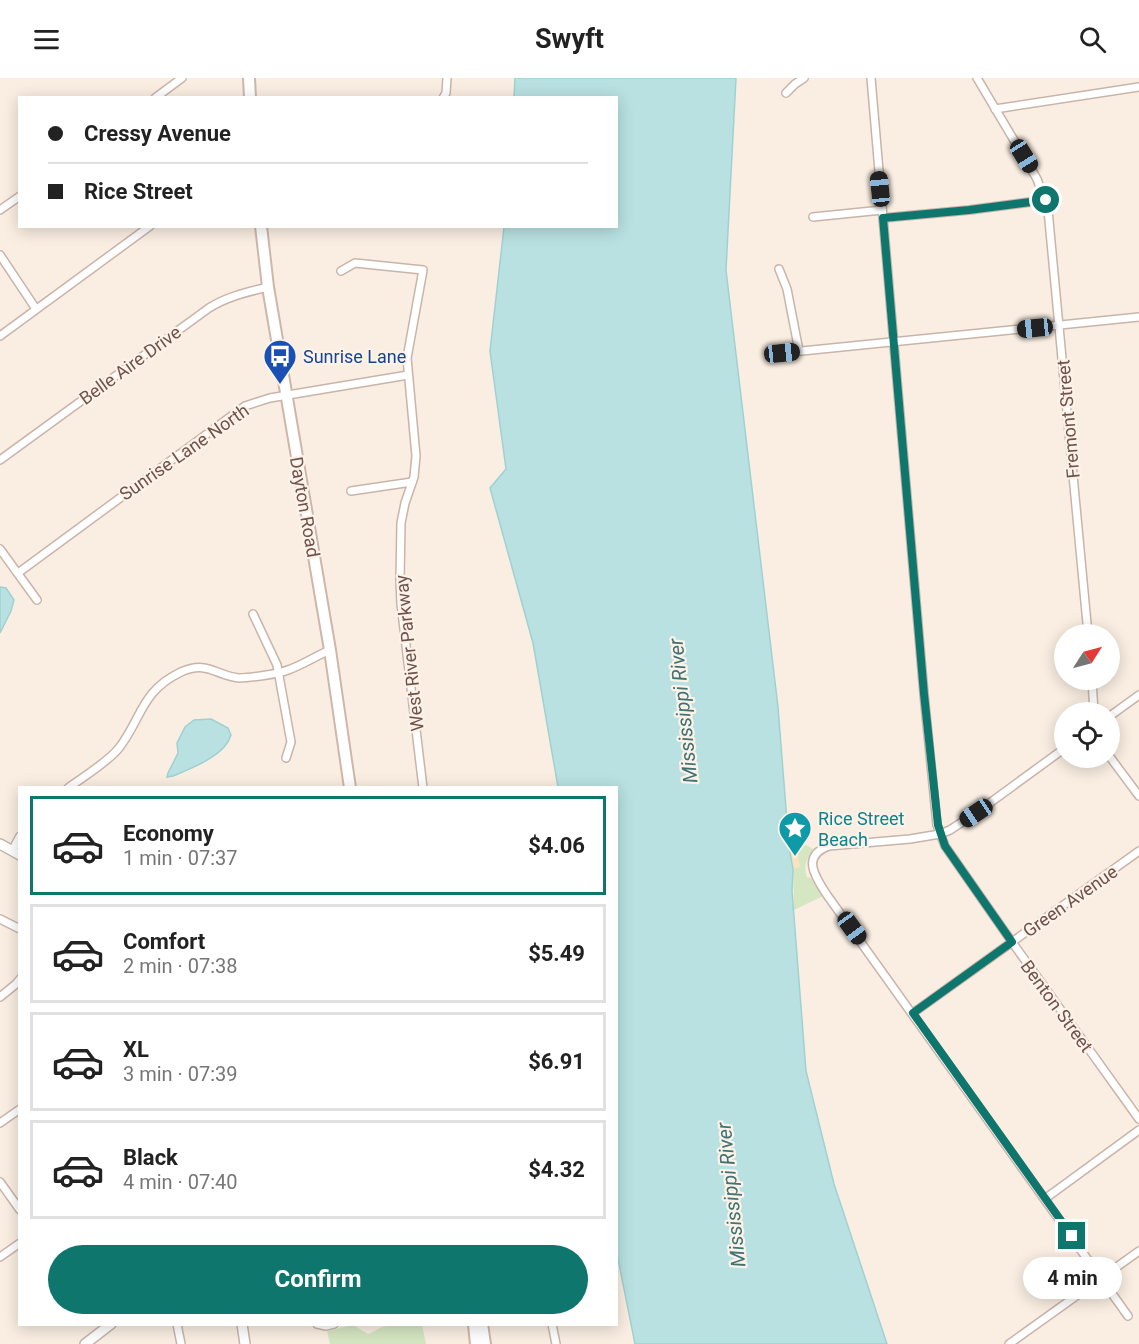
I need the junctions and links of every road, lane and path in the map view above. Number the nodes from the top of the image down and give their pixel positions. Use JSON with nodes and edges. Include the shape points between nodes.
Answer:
{"nodes":[{"id":1,"x":182,"y":78,"type":"edge"},
{"id":2,"x":249,"y":78,"type":"edge"},
{"id":3,"x":447,"y":78,"type":"edge"},
{"id":4,"x":804,"y":78,"type":"edge"},
{"id":5,"x":871,"y":78,"type":"edge"},
{"id":6,"x":977,"y":78,"type":"edge"},
{"id":7,"x":1139,"y":87,"type":"edge"},
{"id":8,"x":786,"y":93,"type":"dead end"},
{"id":9,"x":158,"y":96,"type":"edge"},
{"id":10,"x":250,"y":96,"type":"edge"},
{"id":11,"x":444,"y":96,"type":"edge"},
{"id":12,"x":995,"y":109,"type":"junction"},
{"id":13,"x":18,"y":197,"type":"edge"},
{"id":14,"x":1046,"y":200,"type":"junction"},
{"id":15,"x":0,"y":210,"type":"edge"},
{"id":16,"x":883,"y":214,"type":"junction"},
{"id":17,"x":813,"y":217,"type":"dead end"},
{"id":18,"x":147,"y":228,"type":"edge"},
{"id":19,"x":261,"y":228,"type":"edge"},
{"id":20,"x":0,"y":255,"type":"edge"},
{"id":21,"x":779,"y":269,"type":"dead end"},
{"id":22,"x":341,"y":271,"type":"dead end"},
{"id":23,"x":268,"y":286,"type":"junction"},
{"id":24,"x":36,"y":309,"type":"junction"},
{"id":25,"x":1139,"y":317,"type":"edge"},
{"id":26,"x":1059,"y":325,"type":"junction"},
{"id":27,"x":0,"y":336,"type":"edge"},
{"id":28,"x":894,"y":343,"type":"junction"},
{"id":29,"x":799,"y":351,"type":"junction"},
{"id":30,"x":782,"y":353,"type":"dead end"},
{"id":31,"x":408,"y":375,"type":"junction"},
{"id":32,"x":287,"y":396,"type":"junction"},
{"id":33,"x":0,"y":460,"type":"edge"},
{"id":34,"x":412,"y":482,"type":"junction"},
{"id":35,"x":351,"y":491,"type":"dead end"},
{"id":36,"x":0,"y":549,"type":"edge"},
{"id":37,"x":18,"y":573,"type":"junction"},
{"id":38,"x":37,"y":600,"type":"dead end"},
{"id":39,"x":254,"y":614,"type":"dead end"},
{"id":40,"x":1087,"y":624,"type":"edge"},
{"id":41,"x":330,"y":650,"type":"junction"},
{"id":42,"x":279,"y":672,"type":"junction"},
{"id":43,"x":1139,"y":695,"type":"edge"},
{"id":44,"x":1120,"y":709,"type":"edge"},
{"id":45,"x":1054,"y":756,"type":"edge"},
{"id":46,"x":286,"y":758,"type":"dead end"},
{"id":47,"x":1118,"y":768,"type":"edge"},
{"id":48,"x":71,"y":786,"type":"edge"},
{"id":49,"x":350,"y":786,"type":"edge"},
{"id":50,"x":423,"y":786,"type":"edge"},
{"id":51,"x":1139,"y":796,"type":"edge"},
{"id":52,"x":940,"y":834,"type":"junction"},
{"id":53,"x":0,"y":844,"type":"edge"},
{"id":54,"x":1139,"y":851,"type":"edge"},
{"id":55,"x":16,"y":853,"type":"edge"},
{"id":56,"x":0,"y":919,"type":"edge"},
{"id":57,"x":18,"y":928,"type":"edge"},
{"id":58,"x":1012,"y":942,"type":"junction"},
{"id":59,"x":18,"y":982,"type":"edge"},
{"id":60,"x":0,"y":997,"type":"edge"},
{"id":61,"x":913,"y":1013,"type":"junction"},
{"id":62,"x":18,"y":1110,"type":"edge"},
{"id":63,"x":1139,"y":1119,"type":"edge"},
{"id":64,"x":0,"y":1123,"type":"edge"},
{"id":65,"x":1139,"y":1130,"type":"edge"},
{"id":66,"x":0,"y":1182,"type":"edge"},
{"id":67,"x":1046,"y":1198,"type":"junction"},
{"id":68,"x":18,"y":1207,"type":"edge"},
{"id":69,"x":18,"y":1244,"type":"edge"},
{"id":70,"x":1139,"y":1251,"type":"edge"},
{"id":71,"x":0,"y":1257,"type":"edge"},
{"id":72,"x":1102,"y":1279,"type":"junction"},
{"id":73,"x":1128,"y":1316,"type":"dead end"},
{"id":74,"x":105,"y":1326,"type":"edge"},
{"id":75,"x":177,"y":1326,"type":"edge"},
{"id":76,"x":242,"y":1326,"type":"edge"},
{"id":77,"x":474,"y":1326,"type":"edge"},
{"id":78,"x":482,"y":1326,"type":"edge"},
{"id":79,"x":552,"y":1326,"type":"edge"},
{"id":80,"x":85,"y":1344,"type":"edge"},
{"id":81,"x":181,"y":1344,"type":"edge"},
{"id":82,"x":245,"y":1344,"type":"edge"},
{"id":83,"x":476,"y":1344,"type":"edge"},
{"id":84,"x":485,"y":1344,"type":"edge"},
{"id":85,"x":556,"y":1344,"type":"edge"},
{"id":86,"x":1009,"y":1344,"type":"edge"}],
"edges":[{"from":1,"to":9,"type":"street"},
{"from":2,"to":10,"type":"main road"},
{"from":3,"to":11,"type":"street"},
{"from":4,"to":8,"type":"street"},
{"from":5,"to":16,"type":"street","name":"Benton Street"},
{"from":6,"to":12,"type":"street","name":"Fremont Street"},
{"from":7,"to":12,"type":"street"},
{"from":12,"to":14,"type":"street","name":"Fremont Street"},
{"from":13,"to":15,"type":"street"},
{"from":14,"to":16,"type":"street","via":[[969,210]]},
{"from":14,"to":26,"type":"street","name":"Fremont Street"},
{"from":16,"to":17,"type":"street"},
{"from":16,"to":28,"type":"street","name":"Benton Street"},
{"from":18,"to":24,"type":"street"},
{"from":19,"to":23,"type":"main road","name":"Dayton Road"},
{"from":20,"to":24,"type":"street"},
{"from":21,"to":29,"type":"street","via":[[787,289]]},
{"from":22,"to":31,"type":"street","name":"West River Parkway","via":[[355,263],[423,270],[407,358]]},
{"from":23,"to":32,"type":"main road","name":"Dayton Road"},
{"from":23,"to":33,"type":"street","name":"Belle Aire Drive","via":[[221,300]]},
{"from":24,"to":27,"type":"street"},
{"from":25,"to":26,"type":"street"},
{"from":26,"to":28,"type":"street"},
{"from":26,"to":40,"type":"street","name":"Fremont Street"},
{"from":28,"to":29,"type":"street"},
{"from":28,"to":52,"type":"street","name":"Benton Street"},
{"from":29,"to":30,"type":"street"},
{"from":31,"to":32,"type":"street","name":"Sunrise Lane North"},
{"from":31,"to":34,"type":"street","name":"West River Parkway","via":[[416,456]]},
{"from":32,"to":37,"type":"street","name":"Sunrise Lane North","via":[[256,402],[234,413]]},
{"from":32,"to":41,"type":"main road","name":"Dayton Road"},
{"from":34,"to":35,"type":"street"},
{"from":34,"to":50,"type":"street","name":"West River Parkway","via":[[401,523],[400,597]]},
{"from":36,"to":37,"type":"street"},
{"from":37,"to":38,"type":"street"},
{"from":39,"to":42,"type":"street"},
{"from":41,"to":42,"type":"street"},
{"from":41,"to":49,"type":"main road","name":"Dayton Road"},
{"from":42,"to":46,"type":"street","via":[[291,742]]},
{"from":42,"to":48,"type":"street","via":[[239,678],[202,667],[182,672],[150,695],[118,750]]},
{"from":43,"to":44,"type":"street"},
{"from":45,"to":52,"type":"street"},
{"from":47,"to":51,"type":"street"},
{"from":52,"to":58,"type":"street","name":"Benton Street"},
{"from":52,"to":61,"type":"street","via":[[829,846],[818,853],[812,867],[827,895]]},
{"from":53,"to":55,"type":"street"},
{"from":54,"to":58,"type":"street","name":"Green Avenue"},
{"from":56,"to":57,"type":"street"},
{"from":58,"to":61,"type":"street","name":"Green Avenue"},
{"from":58,"to":63,"type":"street","name":"Benton Street"},
{"from":59,"to":60,"type":"street"},
{"from":61,"to":67,"type":"street"},
{"from":62,"to":64,"type":"street"},
{"from":65,"to":67,"type":"street"},
{"from":66,"to":68,"type":"street"},
{"from":67,"to":72,"type":"street"},
{"from":69,"to":71,"type":"street"},
{"from":70,"to":72,"type":"street"},
{"from":72,"to":73,"type":"street"},
{"from":72,"to":86,"type":"street"},
{"from":74,"to":80,"type":"street"},
{"from":75,"to":81,"type":"street"},
{"from":76,"to":82,"type":"street"},
{"from":77,"to":83,"type":"main road"},
{"from":78,"to":84,"type":"main road"},
{"from":79,"to":85,"type":"street"}]}
